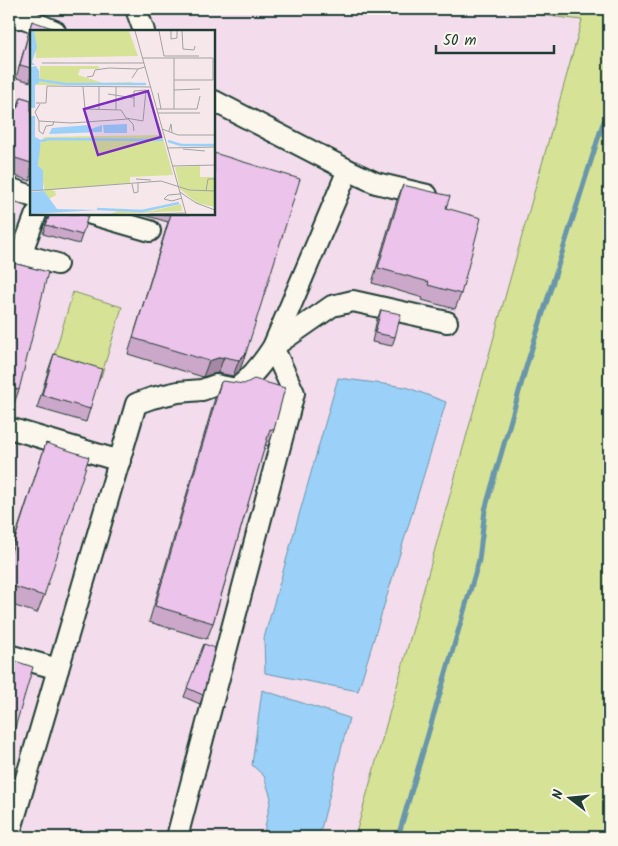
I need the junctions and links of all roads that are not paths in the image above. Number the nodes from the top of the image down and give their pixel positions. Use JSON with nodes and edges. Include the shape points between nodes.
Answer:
{"nodes":[{"id":1,"x":136,"y":9,"type":"edge"},
{"id":2,"x":9,"y":18,"type":"edge"},
{"id":3,"x":53,"y":30,"type":"edge"},
{"id":4,"x":144,"y":30,"type":"edge"},
{"id":5,"x":215,"y":102,"type":"edge"},
{"id":6,"x":348,"y":170,"type":"junction"},
{"id":7,"x":9,"y":188,"type":"edge"},
{"id":8,"x":30,"y":196,"type":"edge"},
{"id":9,"x":445,"y":200,"type":"edge"},
{"id":10,"x":35,"y":215,"type":"edge"},
{"id":11,"x":94,"y":215,"type":"edge"},
{"id":12,"x":150,"y":231,"type":"dead end"},
{"id":13,"x":15,"y":255,"type":"edge"},
{"id":14,"x":57,"y":264,"type":"dead end"},
{"id":15,"x":447,"y":322,"type":"dead end"},
{"id":16,"x":273,"y":347,"type":"junction"},
{"id":17,"x":9,"y":428,"type":"edge"},
{"id":18,"x":120,"y":461,"type":"junction"},
{"id":19,"x":9,"y":655,"type":"edge"},
{"id":20,"x":58,"y":669,"type":"junction"},
{"id":21,"x":9,"y":836,"type":"edge"},
{"id":22,"x":176,"y":837,"type":"edge"}],
"edges":[{"from":1,"to":4,"type":"lane"},
{"from":2,"to":3,"type":"lane","via":[[24,18]]},
{"from":5,"to":6,"type":"lane"},
{"from":6,"to":9,"type":"lane","via":[[376,183]]},
{"from":6,"to":16,"type":"lane"},
{"from":7,"to":8,"type":"lane"},
{"from":10,"to":13,"type":"lane"},
{"from":11,"to":12,"type":"lane"},
{"from":13,"to":14,"type":"lane"},
{"from":15,"to":16,"type":"lane","via":[[353,301],[332,306]]},
{"from":16,"to":18,"type":"lane","via":[[262,364],[236,390],[216,384],[202,390],[138,403]]},
{"from":16,"to":22,"type":"lane","via":[[294,393]]},
{"from":17,"to":18,"type":"lane"},
{"from":18,"to":20,"type":"lane"},
{"from":19,"to":20,"type":"lane"},
{"from":20,"to":21,"type":"lane"}]}
